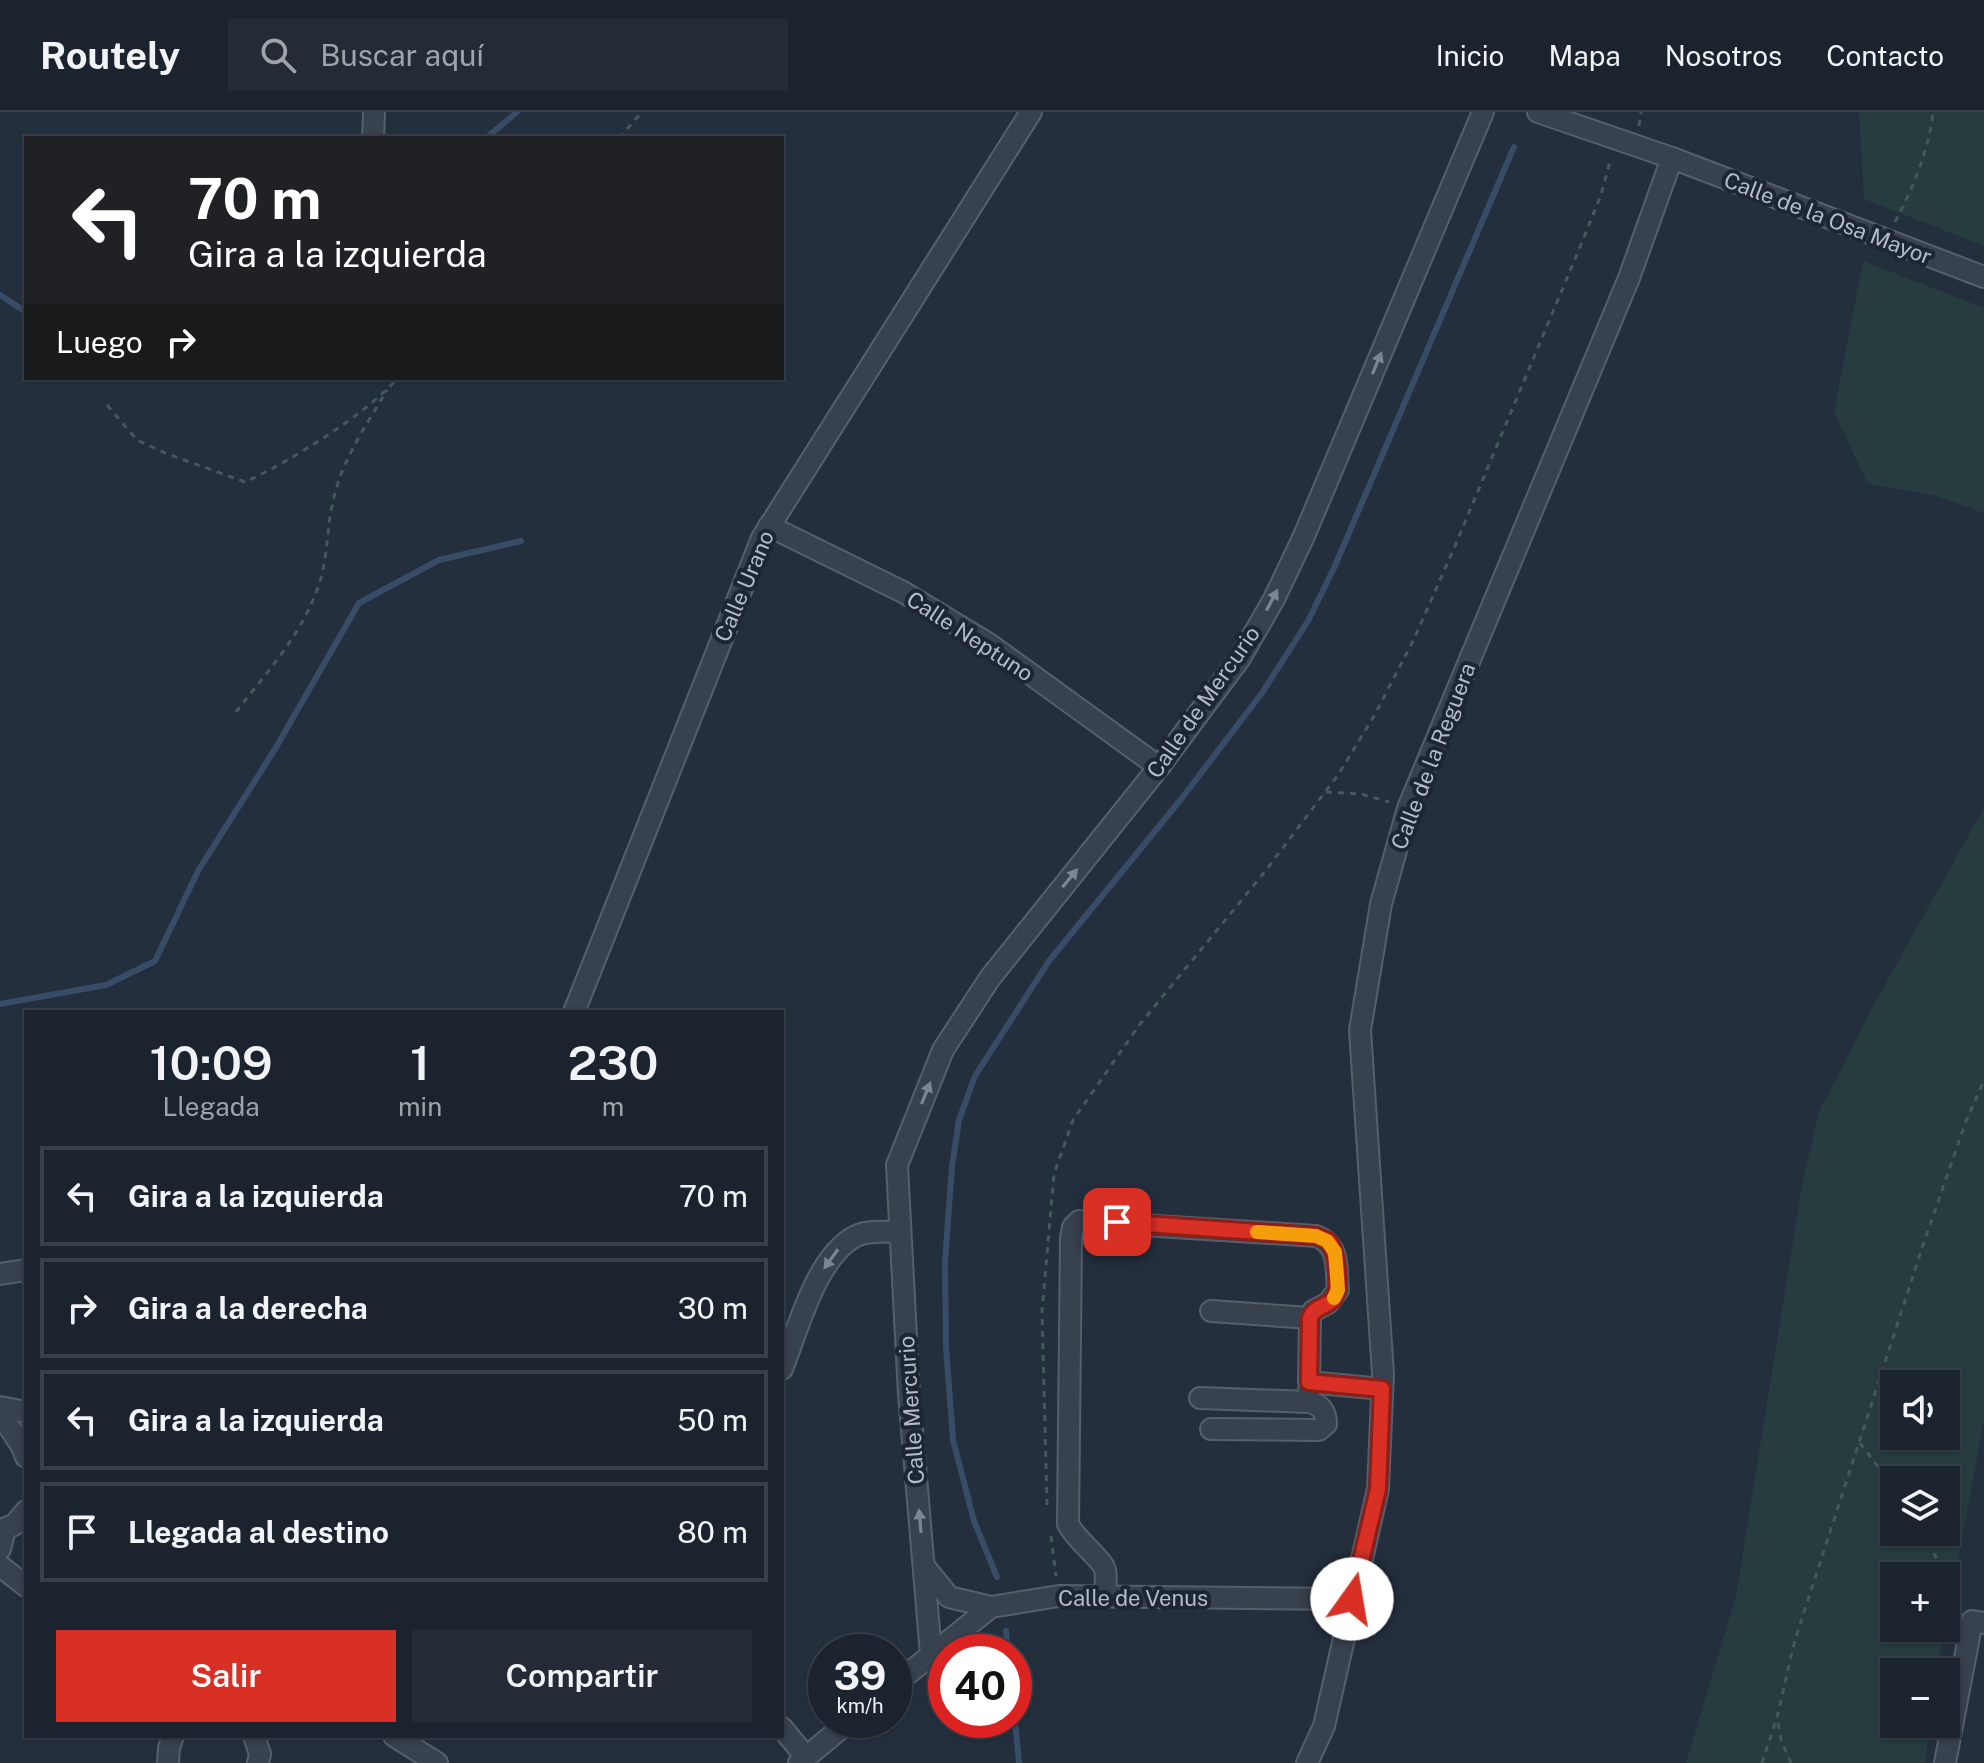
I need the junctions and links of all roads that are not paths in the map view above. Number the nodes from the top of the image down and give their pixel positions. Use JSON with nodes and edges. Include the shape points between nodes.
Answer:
{"nodes":[{"id":1,"x":374,"y":112,"type":"edge"},
{"id":2,"x":1031,"y":112,"type":"edge"},
{"id":3,"x":1483,"y":112,"type":"edge"},
{"id":4,"x":1538,"y":112,"type":"edge"},
{"id":5,"x":373,"y":136,"type":"edge"},
{"id":6,"x":1672,"y":158,"type":"junction"},
{"id":7,"x":1984,"y":277,"type":"edge"},
{"id":8,"x":769,"y":526,"type":"junction"},
{"id":9,"x":1159,"y":767,"type":"junction"},
{"id":10,"x":575,"y":1010,"type":"edge"},
{"id":11,"x":897,"y":1165,"type":"joint"},
{"id":12,"x":898,"y":1232,"type":"junction"},
{"id":13,"x":24,"y":1270,"type":"edge"},
{"id":14,"x":0,"y":1274,"type":"edge"},
{"id":15,"x":1211,"y":1311,"type":"dead end"},
{"id":16,"x":1310,"y":1318,"type":"junction"},
{"id":17,"x":784,"y":1364,"type":"edge"},
{"id":18,"x":1382,"y":1389,"type":"junction"},
{"id":19,"x":1308,"y":1392,"type":"junction"},
{"id":20,"x":1200,"y":1398,"type":"dead end"},
{"id":21,"x":0,"y":1410,"type":"edge"},
{"id":22,"x":24,"y":1412,"type":"edge"},
{"id":23,"x":1211,"y":1429,"type":"dead end"},
{"id":24,"x":24,"y":1452,"type":"edge"},
{"id":25,"x":24,"y":1513,"type":"edge"},
{"id":26,"x":2,"y":1536,"type":"edge"},
{"id":27,"x":0,"y":1566,"type":"edge"},
{"id":28,"x":924,"y":1566,"type":"junction"},
{"id":29,"x":24,"y":1584,"type":"edge"},
{"id":30,"x":1105,"y":1597,"type":"junction"},
{"id":31,"x":1352,"y":1599,"type":"junction"},
{"id":32,"x":991,"y":1607,"type":"junction"},
{"id":33,"x":1978,"y":1622,"type":"edge"},
{"id":34,"x":929,"y":1634,"type":"edge"},
{"id":35,"x":957,"y":1634,"type":"edge"},
{"id":36,"x":928,"y":1657,"type":"edge"},
{"id":37,"x":912,"y":1670,"type":"edge"},
{"id":38,"x":784,"y":1731,"type":"edge"},
{"id":39,"x":172,"y":1738,"type":"edge"},
{"id":40,"x":255,"y":1738,"type":"edge"},
{"id":41,"x":397,"y":1738,"type":"edge"},
{"id":42,"x":829,"y":1738,"type":"edge"},
{"id":43,"x":803,"y":1760,"type":"edge"},
{"id":44,"x":168,"y":1763,"type":"edge"},
{"id":45,"x":258,"y":1763,"type":"edge"},
{"id":46,"x":437,"y":1763,"type":"edge"},
{"id":47,"x":1307,"y":1763,"type":"edge"},
{"id":48,"x":1945,"y":1763,"type":"edge"}],
"edges":[{"from":1,"to":5,"type":"street"},
{"from":2,"to":8,"type":"street","name":"Calle Urano"},
{"from":9,"to":3,"type":"street","name":"Calle de Mercurio","one_way":true,"via":[[1240,658],[1274,599]]},
{"from":4,"to":6,"type":"street","name":"Calle de la Osa Mayor"},
{"from":6,"to":7,"type":"street","name":"Calle de la Osa Mayor"},
{"from":6,"to":18,"type":"street","name":"Calle de la Reguera","via":[[1629,278],[1408,808],[1381,904],[1360,1030]]},
{"from":8,"to":9,"type":"street","name":"Calle Neptuno","via":[[903,592],[989,644]]},
{"from":8,"to":10,"type":"street","name":"Calle Urano"},
{"from":11,"to":9,"type":"street","name":"Calle de Mercurio","one_way":true,"via":[[943,1050],[990,978]]},
{"from":11,"to":12,"type":"street","name":"Calle Mercurio"},
{"from":12,"to":17,"type":"street","one_way":true,"via":[[859,1235],[833,1253]]},
{"from":28,"to":12,"type":"street","name":"Calle Mercurio","one_way":true},
{"from":13,"to":14,"type":"street"},
{"from":15,"to":16,"type":"street"},
{"from":16,"to":19,"type":"street"},
{"from":16,"to":30,"type":"street","via":[[1338,1290],[1335,1252],[1316,1236],[1088,1220],[1073,1227],[1068,1524],[1103,1564]]},
{"from":18,"to":19,"type":"street"},
{"from":18,"to":31,"type":"street","name":"Calle de la Reguera","via":[[1378,1489]]},
{"from":19,"to":20,"type":"street"},
{"from":19,"to":23,"type":"street","via":[[1326,1414],[1326,1424],[1319,1430]]},
{"from":21,"to":22,"type":"street"},
{"from":21,"to":24,"type":"street"},
{"from":25,"to":26,"type":"street"},
{"from":27,"to":29,"type":"street"},
{"from":28,"to":32,"type":"street","via":[[949,1597]]},
{"from":28,"to":34,"type":"street","name":"Calle Mercurio"},
{"from":30,"to":31,"type":"street","name":"Calle de Venus"},
{"from":30,"to":32,"type":"street","name":"Calle de Venus","via":[[1059,1596]]},
{"from":31,"to":47,"type":"street","name":"Calle de la Reguera","via":[[1324,1726]]},
{"from":32,"to":35,"type":"street","name":"Calle de Venus"},
{"from":33,"to":48,"type":"street"},
{"from":36,"to":37,"type":"street","name":"Calle de Venus"},
{"from":38,"to":43,"type":"street"},
{"from":39,"to":44,"type":"street"},
{"from":40,"to":45,"type":"street"},
{"from":41,"to":46,"type":"street"},
{"from":42,"to":43,"type":"street"}]}
